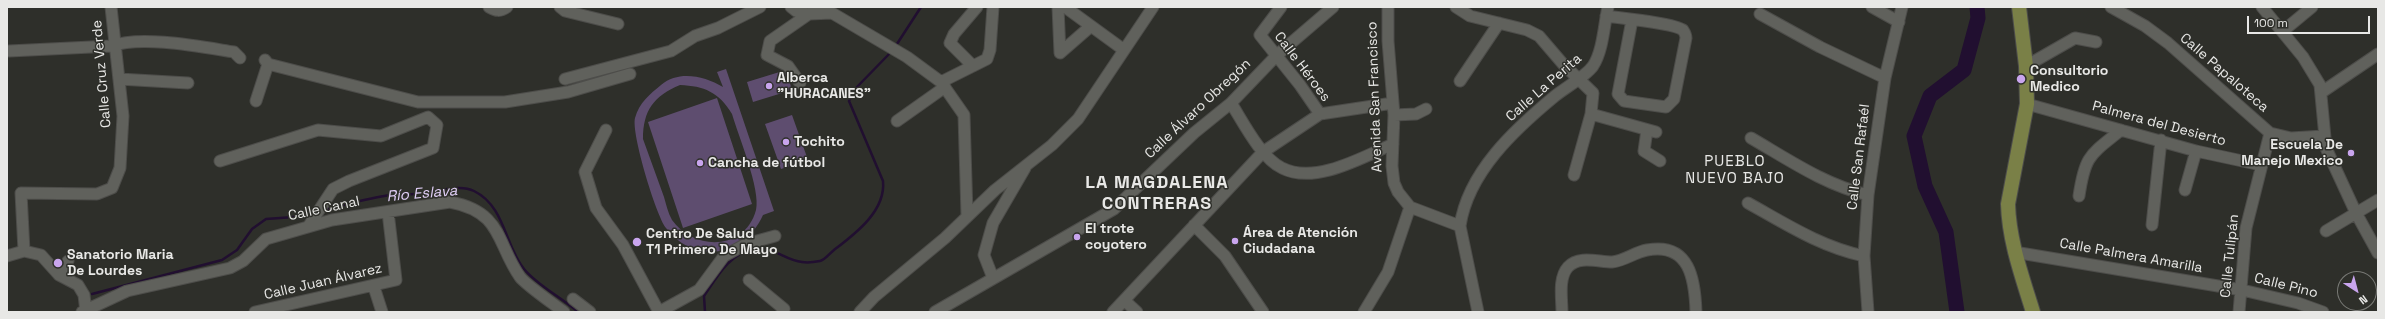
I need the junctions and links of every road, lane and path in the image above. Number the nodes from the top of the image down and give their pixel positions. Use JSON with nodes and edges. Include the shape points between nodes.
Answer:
{"nodes":[{"id":1,"x":111,"y":7,"type":"edge"},
{"id":2,"x":489,"y":7,"type":"edge"},
{"id":3,"x":507,"y":7,"type":"edge"},
{"id":4,"x":560,"y":7,"type":"edge"},
{"id":5,"x":760,"y":7,"type":"edge"},
{"id":6,"x":791,"y":7,"type":"edge"},
{"id":7,"x":819,"y":7,"type":"edge"},
{"id":8,"x":977,"y":7,"type":"edge"},
{"id":9,"x":993,"y":7,"type":"edge"},
{"id":10,"x":1058,"y":7,"type":"edge"},
{"id":11,"x":1065,"y":7,"type":"edge"},
{"id":12,"x":1153,"y":7,"type":"edge"},
{"id":13,"x":1281,"y":7,"type":"edge"},
{"id":14,"x":1333,"y":7,"type":"edge"},
{"id":15,"x":1388,"y":7,"type":"edge"},
{"id":16,"x":1456,"y":7,"type":"edge"},
{"id":17,"x":1872,"y":7,"type":"edge"},
{"id":18,"x":1902,"y":7,"type":"edge"},
{"id":19,"x":2019,"y":7,"type":"edge"},
{"id":20,"x":2112,"y":7,"type":"edge"},
{"id":21,"x":2262,"y":7,"type":"edge"},
{"id":22,"x":2312,"y":7,"type":"edge"},
{"id":23,"x":1607,"y":11,"type":"edge"},
{"id":24,"x":809,"y":14,"type":"junction"},
{"id":25,"x":1760,"y":14,"type":"dead end"},
{"id":26,"x":1632,"y":20,"type":"junction"},
{"id":27,"x":1899,"y":22,"type":"junction"},
{"id":28,"x":1500,"y":23,"type":"junction"},
{"id":29,"x":618,"y":24,"type":"dead end"},
{"id":30,"x":1091,"y":26,"type":"junction"},
{"id":31,"x":2283,"y":32,"type":"junction"},
{"id":32,"x":2096,"y":42,"type":"dead end"},
{"id":33,"x":117,"y":44,"type":"junction"},
{"id":34,"x":1124,"y":50,"type":"junction"},
{"id":35,"x":9,"y":51,"type":"dead end"},
{"id":36,"x":2378,"y":54,"type":"edge"},
{"id":37,"x":1277,"y":55,"type":"junction"},
{"id":38,"x":240,"y":58,"type":"dead end"},
{"id":39,"x":973,"y":66,"type":"junction"},
{"id":40,"x":2026,"y":66,"type":"junction"},
{"id":41,"x":630,"y":74,"type":"dead end"},
{"id":42,"x":1578,"y":78,"type":"junction"},
{"id":43,"x":1885,"y":78,"type":"junction"},
{"id":44,"x":119,"y":79,"type":"junction"},
{"id":45,"x":565,"y":80,"type":"dead end"},
{"id":46,"x":1460,"y":81,"type":"dead end"},
{"id":47,"x":188,"y":82,"type":"dead end"},
{"id":48,"x":800,"y":83,"type":"dead end"},
{"id":49,"x":943,"y":84,"type":"junction"},
{"id":50,"x":2322,"y":92,"type":"junction"},
{"id":51,"x":256,"y":101,"type":"dead end"},
{"id":52,"x":1231,"y":103,"type":"junction"},
{"id":53,"x":1393,"y":103,"type":"junction"},
{"id":54,"x":2027,"y":104,"type":"junction"},
{"id":55,"x":1426,"y":109,"type":"dead end"},
{"id":56,"x":1320,"y":114,"type":"junction"},
{"id":57,"x":1591,"y":114,"type":"junction"},
{"id":58,"x":1394,"y":115,"type":"junction"},
{"id":59,"x":897,"y":121,"type":"dead end"},
{"id":60,"x":606,"y":130,"type":"dead end"},
{"id":61,"x":2121,"y":130,"type":"junction"},
{"id":62,"x":2270,"y":133,"type":"junction"},
{"id":63,"x":2324,"y":136,"type":"junction"},
{"id":64,"x":1751,"y":138,"type":"dead end"},
{"id":65,"x":2161,"y":140,"type":"junction"},
{"id":66,"x":1393,"y":144,"type":"junction"},
{"id":67,"x":2196,"y":151,"type":"junction"},
{"id":68,"x":1263,"y":152,"type":"junction"},
{"id":69,"x":220,"y":161,"type":"dead end"},
{"id":70,"x":1660,"y":161,"type":"dead end"},
{"id":71,"x":1029,"y":162,"type":"junction"},
{"id":72,"x":2261,"y":165,"type":"junction"},
{"id":73,"x":1574,"y":175,"type":"dead end"},
{"id":74,"x":2185,"y":190,"type":"dead end"},
{"id":75,"x":1868,"y":195,"type":"junction"},
{"id":76,"x":2079,"y":196,"type":"dead end"},
{"id":77,"x":2378,"y":200,"type":"edge"},
{"id":78,"x":1748,"y":203,"type":"dead end"},
{"id":79,"x":1410,"y":207,"type":"junction"},
{"id":80,"x":388,"y":212,"type":"junction"},
{"id":81,"x":2356,"y":212,"type":"junction"},
{"id":82,"x":967,"y":215,"type":"junction"},
{"id":83,"x":1194,"y":225,"type":"junction"},
{"id":84,"x":2152,"y":225,"type":"dead end"},
{"id":85,"x":1460,"y":226,"type":"junction"},
{"id":86,"x":308,"y":227,"type":"junction"},
{"id":87,"x":2326,"y":231,"type":"dead end"},
{"id":88,"x":775,"y":236,"type":"dead end"},
{"id":89,"x":24,"y":250,"type":"junction"},
{"id":90,"x":2014,"y":252,"type":"junction"},
{"id":91,"x":2378,"y":253,"type":"edge"},
{"id":92,"x":7,"y":256,"type":"edge"},
{"id":93,"x":1864,"y":256,"type":"junction"},
{"id":94,"x":68,"y":260,"type":"dead end"},
{"id":95,"x":60,"y":275,"type":"junction"},
{"id":96,"x":994,"y":278,"type":"junction"},
{"id":97,"x":749,"y":280,"type":"dead end"},
{"id":98,"x":374,"y":287,"type":"junction"},
{"id":99,"x":2242,"y":290,"type":"junction"},
{"id":100,"x":574,"y":299,"type":"dead end"},
{"id":101,"x":1125,"y":301,"type":"junction"},
{"id":102,"x":84,"y":311,"type":"edge"},
{"id":103,"x":256,"y":312,"type":"edge"},
{"id":104,"x":382,"y":312,"type":"edge"},
{"id":105,"x":564,"y":312,"type":"edge"},
{"id":106,"x":590,"y":312,"type":"edge"},
{"id":107,"x":782,"y":312,"type":"edge"},
{"id":108,"x":860,"y":312,"type":"edge"},
{"id":109,"x":935,"y":312,"type":"edge"},
{"id":110,"x":1113,"y":312,"type":"edge"},
{"id":111,"x":1137,"y":312,"type":"edge"},
{"id":112,"x":1263,"y":312,"type":"edge"},
{"id":113,"x":1364,"y":312,"type":"edge"},
{"id":114,"x":1478,"y":312,"type":"edge"},
{"id":115,"x":1562,"y":312,"type":"edge"},
{"id":116,"x":1696,"y":312,"type":"edge"},
{"id":117,"x":1868,"y":312,"type":"edge"},
{"id":118,"x":2033,"y":312,"type":"edge"},
{"id":119,"x":2240,"y":312,"type":"edge"},
{"id":120,"x":2323,"y":312,"type":"edge"}],
"edges":[{"from":1,"to":33,"type":"street","name":"Calle Cruz Verde"},
{"from":2,"to":3,"type":"street","via":[[502,10]]},
{"from":4,"to":29,"type":"street","via":[[565,11]]},
{"from":5,"to":45,"type":"street","via":[[718,28],[695,36],[671,51]]},
{"from":6,"to":24,"type":"street"},
{"from":7,"to":24,"type":"street"},
{"from":8,"to":39,"type":"street","via":[[954,34],[950,43]]},
{"from":9,"to":39,"type":"street","via":[[989,54],[984,61]]},
{"from":10,"to":30,"type":"street","via":[[1060,53]]},
{"from":11,"to":30,"type":"street"},
{"from":12,"to":34,"type":"street"},
{"from":13,"to":37,"type":"street","name":"Calle Héroes","via":[[1260,35]]},
{"from":14,"to":37,"type":"street","name":"Calle Álvaro Obregón"},
{"from":15,"to":53,"type":"street","name":"Avenida San Francisco"},
{"from":16,"to":28,"type":"street","via":[[1470,16]]},
{"from":17,"to":27,"type":"street"},
{"from":18,"to":27,"type":"street","name":"Calle San Rafaél"},
{"from":19,"to":40,"type":"main road"},
{"from":20,"to":62,"type":"street","name":"Calle Papaloteca","via":[[2145,26],[2168,44]]},
{"from":21,"to":31,"type":"street"},
{"from":22,"to":31,"type":"street"},
{"from":23,"to":26,"type":"street"},
{"from":23,"to":42,"type":"street","name":"Calle La Perita","via":[[1596,61],[1592,68]]},
{"from":24,"to":48,"type":"street","via":[[770,41],[767,51],[767,55],[788,66]]},
{"from":24,"to":49,"type":"street","via":[[832,14],[907,57]]},
{"from":25,"to":43,"type":"street","via":[[1820,47]]},
{"from":26,"to":26,"type":"street","via":[[1678,28],[1686,36],[1674,99],[1666,107],[1624,100],[1618,94]]},
{"from":27,"to":43,"type":"street","name":"Calle San Rafaél"},
{"from":28,"to":42,"type":"street","via":[[1539,36]]},
{"from":28,"to":46,"type":"street"},
{"from":30,"to":34,"type":"street"},
{"from":31,"to":50,"type":"street","via":[[2312,72]]},
{"from":32,"to":40,"type":"street","via":[[2076,38]]},
{"from":33,"to":35,"type":"street"},
{"from":33,"to":38,"type":"street","via":[[160,42],[234,52]]},
{"from":33,"to":44,"type":"street","name":"Calle Cruz Verde"},
{"from":34,"to":71,"type":"street","via":[[1078,119]]},
{"from":36,"to":50,"type":"street"},
{"from":37,"to":52,"type":"street","name":"Calle Álvaro Obregón"},
{"from":37,"to":56,"type":"street","name":"Calle Héroes"},
{"from":39,"to":49,"type":"street"},
{"from":40,"to":54,"type":"main road"},
{"from":41,"to":51,"type":"street","via":[[568,92],[506,102],[418,102],[266,62]]},
{"from":42,"to":57,"type":"street","via":[[1593,93]]},
{"from":42,"to":85,"type":"street","name":"Calle La Perita","via":[[1530,117],[1489,162],[1473,186]]},
{"from":43,"to":75,"type":"street","name":"Calle San Rafaél"},
{"from":44,"to":47,"type":"street"},
{"from":44,"to":89,"type":"street","name":"Calle Cruz Verde","via":[[123,116],[120,168],[112,188],[97,194],[21,192]]},
{"from":49,"to":59,"type":"street"},
{"from":49,"to":82,"type":"street","via":[[964,115]]},
{"from":50,"to":63,"type":"street"},
{"from":52,"to":68,"type":"street"},
{"from":52,"to":96,"type":"street","name":"Calle Álvaro Obregón","via":[[1114,209]]},
{"from":53,"to":56,"type":"street","name":"Calle Héroes"},
{"from":53,"to":58,"type":"street","name":"Avenida San Francisco"},
{"from":54,"to":61,"type":"street","name":"Palmera del Desierto"},
{"from":54,"to":90,"type":"main road","via":[[2008,204]]},
{"from":55,"to":58,"type":"street","via":[[1416,114]]},
{"from":56,"to":68,"type":"street"},
{"from":57,"to":70,"type":"street","via":[[1652,131],[1644,151]]},
{"from":57,"to":73,"type":"street"},
{"from":58,"to":66,"type":"street","name":"Avenida San Francisco"},
{"from":60,"to":88,"type":"street","via":[[585,172],[596,208],[623,245],[659,312],[699,290],[724,256],[746,244]]},
{"from":61,"to":65,"type":"street","name":"Palmera del Desierto"},
{"from":61,"to":76,"type":"street","via":[[2085,164]]},
{"from":62,"to":63,"type":"street","name":"Calle Papaloteca","via":[[2291,138]]},
{"from":62,"to":72,"type":"street","name":"Calle Tulipán"},
{"from":63,"to":81,"type":"street","via":[[2326,148]]},
{"from":64,"to":75,"type":"street","via":[[1826,182],[1848,191]]},
{"from":65,"to":67,"type":"street","name":"Palmera del Desierto"},
{"from":65,"to":84,"type":"street"},
{"from":66,"to":68,"type":"street","via":[[1328,171],[1294,172],[1281,168]]},
{"from":66,"to":79,"type":"street","name":"Avenida San Francisco","via":[[1394,183]]},
{"from":67,"to":72,"type":"street","name":"Palmera del Desierto"},
{"from":67,"to":74,"type":"street"},
{"from":68,"to":83,"type":"street"},
{"from":69,"to":86,"type":"street","via":[[318,130],[381,136],[428,117],[433,120],[437,125],[433,148],[333,189]]},
{"from":71,"to":82,"type":"street"},
{"from":71,"to":96,"type":"street","via":[[993,223],[984,255]]},
{"from":72,"to":99,"type":"street","name":"Calle Tulipán","via":[[2246,228]]},
{"from":75,"to":93,"type":"street","name":"Calle San Rafaél"},
{"from":77,"to":81,"type":"street"},
{"from":78,"to":93,"type":"street","via":[[1806,236],[1834,248]]},
{"from":79,"to":85,"type":"street"},
{"from":79,"to":113,"type":"street","via":[[1388,272]]},
{"from":80,"to":86,"type":"street","name":"Calle Canal","via":[[332,220]]},
{"from":80,"to":98,"type":"street","name":"Calle Juan Álvarez","via":[[396,280]]},
{"from":80,"to":105,"type":"street","name":"Calle Canal","via":[[450,202],[468,206],[488,219],[501,237],[521,278]]},
{"from":81,"to":87,"type":"street"},
{"from":81,"to":91,"type":"street"},
{"from":82,"to":108,"type":"street","via":[[945,238],[874,297]]},
{"from":83,"to":101,"type":"street"},
{"from":83,"to":112,"type":"street","via":[[1225,256]]},
{"from":85,"to":114,"type":"street"},
{"from":86,"to":102,"type":"street","name":"Calle Canal","via":[[266,239],[243,261],[230,268],[127,291]]},
{"from":89,"to":92,"type":"street"},
{"from":89,"to":95,"type":"street","via":[[41,254]]},
{"from":90,"to":99,"type":"street","name":"Calle Palmera Amarilla"},
{"from":90,"to":118,"type":"main road"},
{"from":93,"to":117,"type":"street","name":"Calle San Rafaél"},
{"from":94,"to":95,"type":"street"},
{"from":95,"to":102,"type":"street","via":[[78,285],[84,295]]},
{"from":96,"to":109,"type":"street","name":"Calle Álvaro Obregón"},
{"from":97,"to":107,"type":"street","via":[[784,309]]},
{"from":98,"to":103,"type":"street","name":"Calle Juan Álvarez"},
{"from":98,"to":104,"type":"street"},
{"from":99,"to":119,"type":"street","name":"Calle Tulipán"},
{"from":99,"to":120,"type":"street","name":"Calle Pino","via":[[2298,303]]},
{"from":100,"to":106,"type":"street"},
{"from":101,"to":110,"type":"street"},
{"from":101,"to":111,"type":"street"},
{"from":115,"to":116,"type":"street","via":[[1562,280],[1568,267],[1574,263],[1580,260],[1614,262],[1646,250],[1660,248],[1682,259],[1688,267],[1695,287]]}]}
